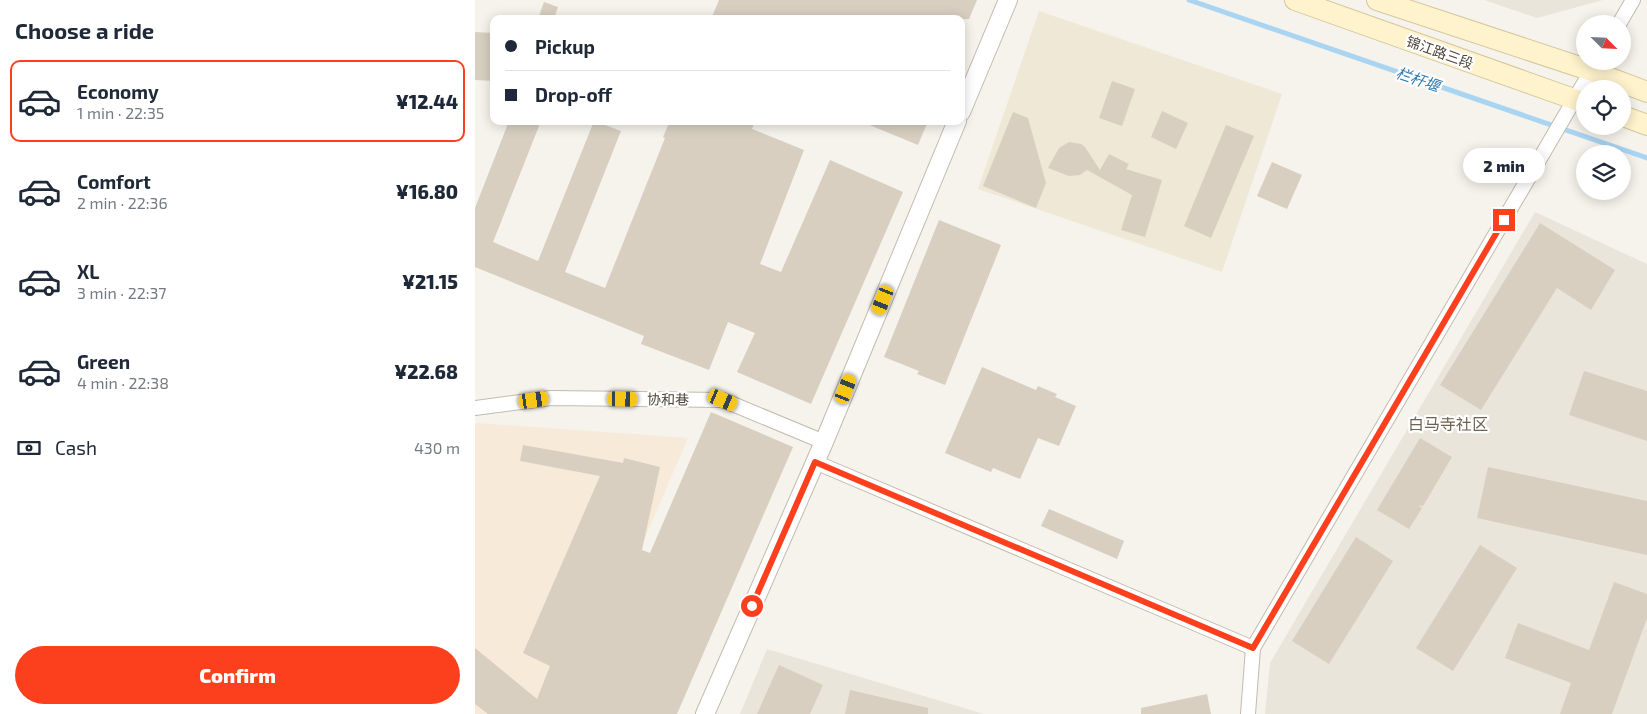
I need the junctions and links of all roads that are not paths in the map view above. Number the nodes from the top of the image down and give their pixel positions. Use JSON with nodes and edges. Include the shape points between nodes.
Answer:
{"nodes":[{"id":1,"x":1008,"y":0,"type":"edge"},
{"id":2,"x":1295,"y":0,"type":"edge"},
{"id":3,"x":1377,"y":0,"type":"edge"},
{"id":4,"x":1633,"y":0,"type":"edge"},
{"id":5,"x":1624,"y":15,"type":"edge"},
{"id":6,"x":1576,"y":60,"type":"edge"},
{"id":7,"x":1603,"y":70,"type":"edge"},
{"id":8,"x":1647,"y":92,"type":"edge"},
{"id":9,"x":1576,"y":100,"type":"edge"},
{"id":10,"x":965,"y":102,"type":"edge"},
{"id":11,"x":1576,"y":105,"type":"edge"},
{"id":12,"x":1631,"y":119,"type":"edge"},
{"id":13,"x":955,"y":125,"type":"edge"},
{"id":14,"x":1647,"y":125,"type":"edge"},
{"id":15,"x":475,"y":408,"type":"edge"},
{"id":16,"x":824,"y":442,"type":"junction"},
{"id":17,"x":815,"y":462,"type":"junction"},
{"id":18,"x":1253,"y":648,"type":"junction"},
{"id":19,"x":705,"y":714,"type":"edge"},
{"id":20,"x":1249,"y":714,"type":"edge"}],
"edges":[{"from":1,"to":10,"type":"street"},
{"from":2,"to":9,"type":"main road","name":"锦江路三段"},
{"from":3,"to":6,"type":"main road","name":"锦江路三段"},
{"from":4,"to":5,"type":"street"},
{"from":7,"to":8,"type":"main road","name":"锦江路三段"},
{"from":11,"to":18,"type":"street","via":[[1554,135]]},
{"from":12,"to":14,"type":"main road"},
{"from":13,"to":16,"type":"street"},
{"from":15,"to":16,"type":"street","name":"协和巷","via":[[551,398],[723,400]]},
{"from":16,"to":17,"type":"street"},
{"from":17,"to":18,"type":"street"},
{"from":17,"to":19,"type":"street"},
{"from":18,"to":20,"type":"street"}]}
